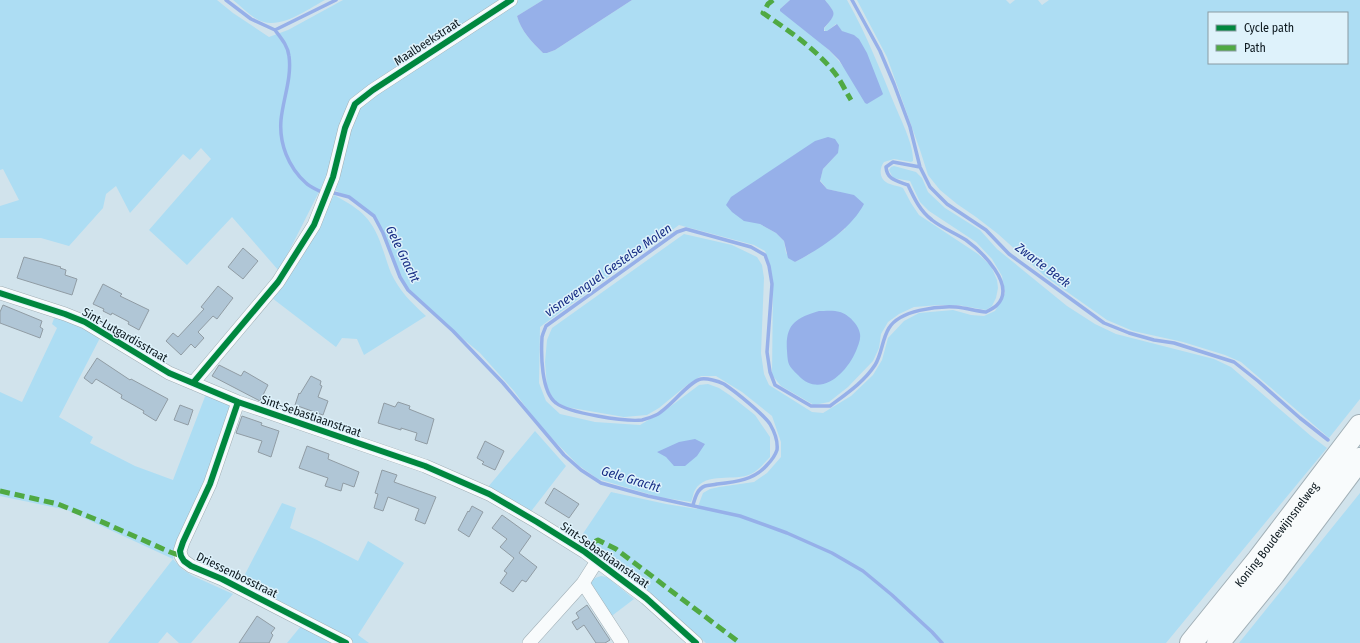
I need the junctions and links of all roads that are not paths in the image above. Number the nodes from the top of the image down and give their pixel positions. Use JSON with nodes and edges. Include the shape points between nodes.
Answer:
{"nodes":[{"id":1,"x":511,"y":0,"type":"edge"},
{"id":2,"x":0,"y":293,"type":"edge"},
{"id":3,"x":193,"y":383,"type":"junction"},
{"id":4,"x":238,"y":402,"type":"junction"},
{"id":5,"x":1360,"y":426,"type":"edge"},
{"id":6,"x":1360,"y":459,"type":"edge"},
{"id":7,"x":597,"y":561,"type":"junction"},
{"id":8,"x":583,"y":583,"type":"junction"},
{"id":9,"x":346,"y":643,"type":"edge"},
{"id":10,"x":529,"y":643,"type":"edge"},
{"id":11,"x":622,"y":643,"type":"edge"},
{"id":12,"x":696,"y":643,"type":"edge"},
{"id":13,"x":1191,"y":643,"type":"edge"},
{"id":14,"x":1218,"y":643,"type":"edge"}],
"edges":[{"from":1,"to":3,"type":"street","name":"Maalbeekstraat","via":[[355,104],[345,128],[333,176],[314,226],[278,282]]},
{"from":2,"to":3,"type":"street","name":"Sint-Lutgardisstraat","via":[[85,322],[169,373]]},
{"from":3,"to":4,"type":"street","name":"Sint-Sebastiaanstraat"},
{"from":4,"to":7,"type":"street","name":"Sint-Sebastiaanstraat","via":[[425,466],[458,480],[489,494]]},
{"from":4,"to":9,"type":"street","name":"Driessenbosstraat","via":[[210,484],[183,542],[181,556],[191,566],[222,579]]},
{"from":5,"to":13,"type":"highway","name":"Koning Boudewijnsnelweg"},
{"from":6,"to":14,"type":"highway","name":"Koning Boudewijnsnelweg","via":[[1274,574]]},
{"from":7,"to":8,"type":"street","name":"Sint-Sebastiaanstraat"},
{"from":7,"to":12,"type":"street","name":"Sint-Sebastiaanstraat","via":[[646,598]]},
{"from":8,"to":10,"type":"street","name":"Sint-Sebastiaanstraat"},
{"from":8,"to":11,"type":"street"}]}
